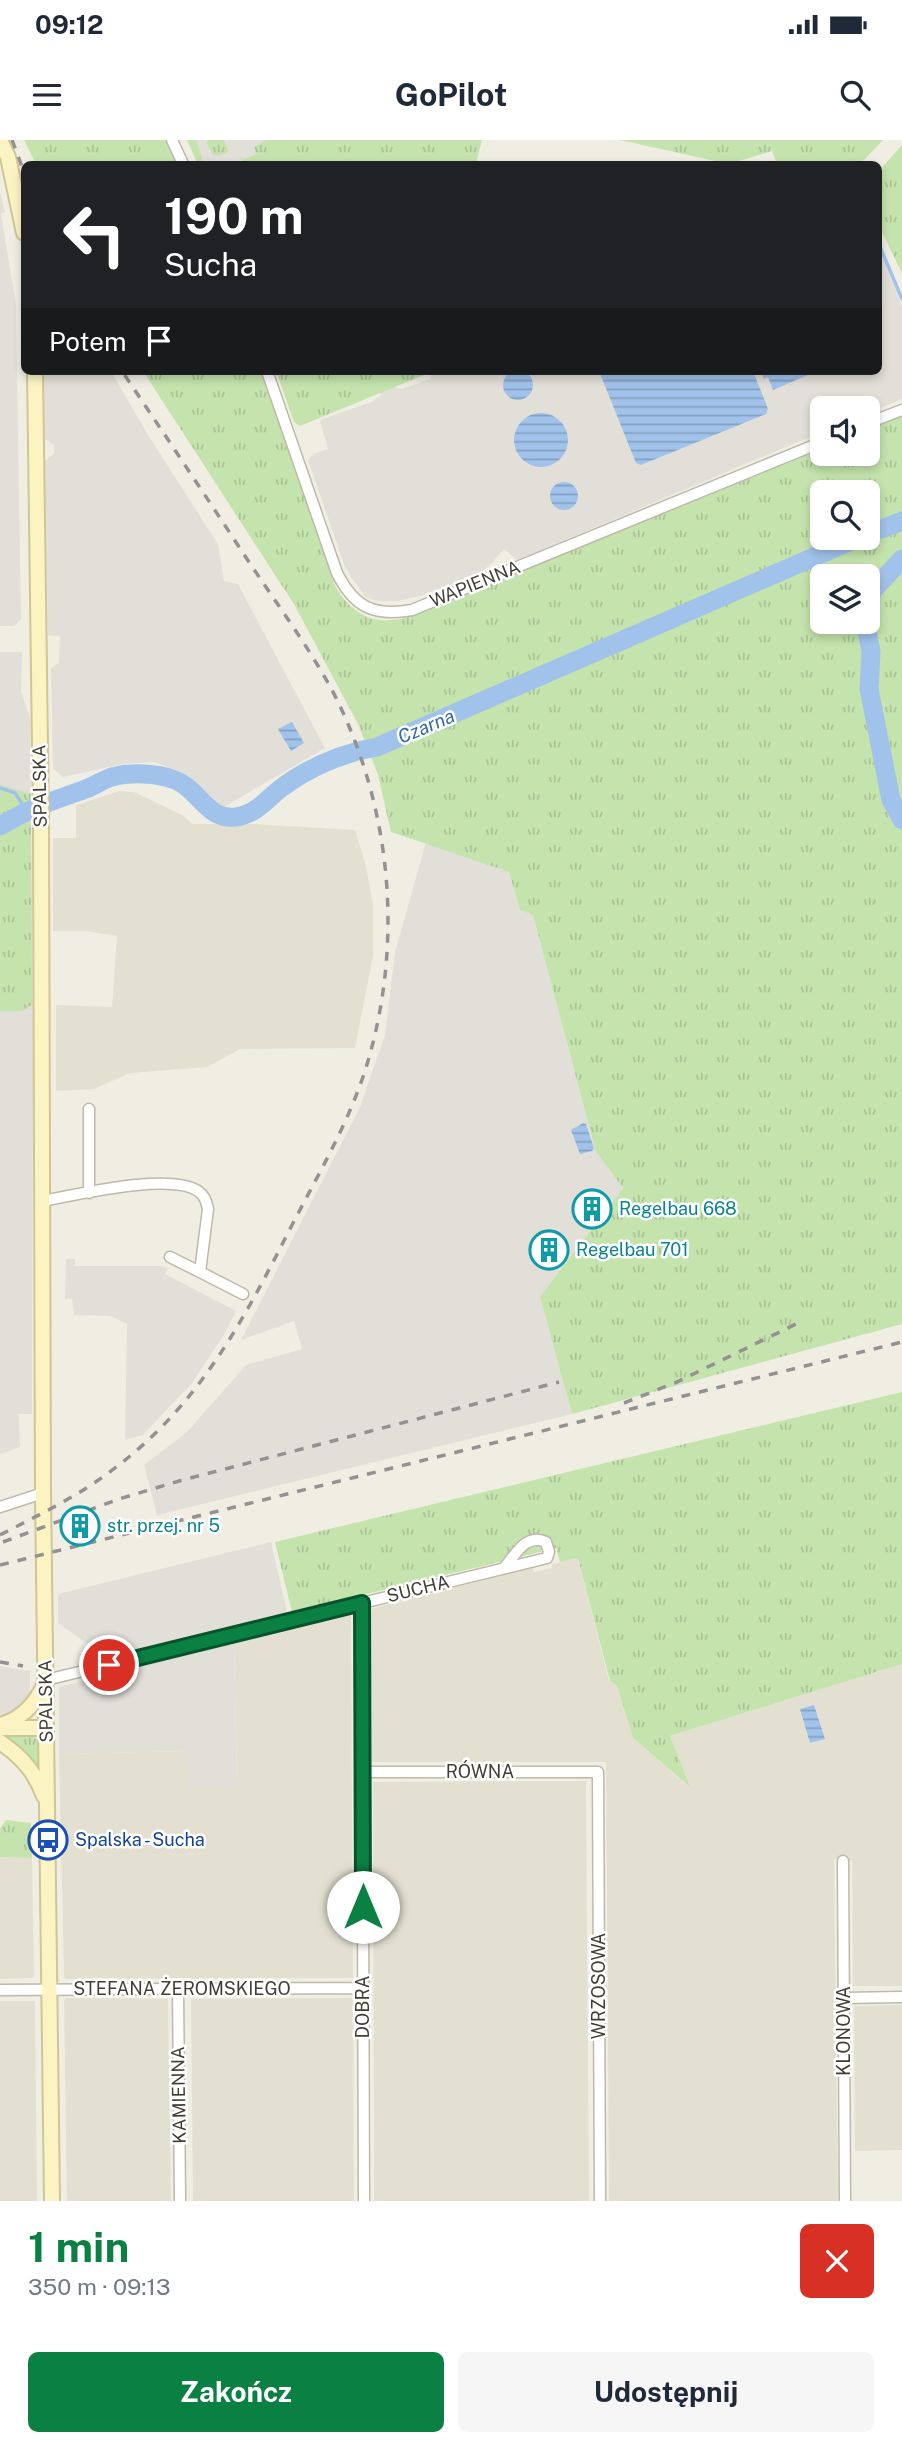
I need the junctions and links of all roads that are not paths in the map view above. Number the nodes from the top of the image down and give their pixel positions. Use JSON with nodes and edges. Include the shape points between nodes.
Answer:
{"nodes":[{"id":1,"x":1,"y":140,"type":"edge"},
{"id":2,"x":172,"y":140,"type":"edge"},
{"id":3,"x":182,"y":161,"type":"edge"},
{"id":4,"x":21,"y":219,"type":"edge"},
{"id":5,"x":35,"y":375,"type":"edge"},
{"id":6,"x":268,"y":375,"type":"edge"},
{"id":7,"x":902,"y":410,"type":"edge"},
{"id":8,"x":880,"y":418,"type":"edge"},
{"id":9,"x":810,"y":447,"type":"edge"},
{"id":10,"x":89,"y":1109,"type":"dead end"},
{"id":11,"x":89,"y":1193,"type":"junction"},
{"id":12,"x":42,"y":1201,"type":"junction"},
{"id":13,"x":170,"y":1257,"type":"dead end"},
{"id":14,"x":200,"y":1272,"type":"junction"},
{"id":15,"x":243,"y":1294,"type":"dead end"},
{"id":16,"x":43,"y":1493,"type":"junction"},
{"id":17,"x":0,"y":1507,"type":"edge"},
{"id":18,"x":504,"y":1568,"type":"dead end"},
{"id":19,"x":362,"y":1603,"type":"junction"},
{"id":20,"x":46,"y":1681,"type":"junction"},
{"id":21,"x":0,"y":1726,"type":"edge"},
{"id":22,"x":46,"y":1728,"type":"junction"},
{"id":23,"x":0,"y":1742,"type":"edge"},
{"id":24,"x":362,"y":1772,"type":"junction"},
{"id":25,"x":598,"y":1772,"type":"joint"},
{"id":26,"x":47,"y":1804,"type":"junction"},
{"id":27,"x":843,"y":1861,"type":"dead end"},
{"id":28,"x":363,"y":1988,"type":"junction"},
{"id":29,"x":178,"y":1989,"type":"junction"},
{"id":30,"x":0,"y":1990,"type":"edge"},
{"id":31,"x":50,"y":1990,"type":"junction"},
{"id":32,"x":902,"y":1997,"type":"edge"},
{"id":33,"x":844,"y":1998,"type":"junction"},
{"id":34,"x":52,"y":2201,"type":"edge"},
{"id":35,"x":180,"y":2201,"type":"edge"},
{"id":36,"x":364,"y":2201,"type":"edge"},
{"id":37,"x":600,"y":2201,"type":"edge"},
{"id":38,"x":845,"y":2201,"type":"edge"}],
"edges":[{"from":1,"to":4,"type":"street"},
{"from":2,"to":3,"type":"street"},
{"from":5,"to":12,"type":"street","name":"SPALSKA"},
{"from":6,"to":9,"type":"street","name":"WAPIENNA","via":[[337,573],[349,595],[379,612],[412,610]]},
{"from":7,"to":8,"type":"street"},
{"from":10,"to":11,"type":"street"},
{"from":11,"to":12,"type":"street"},
{"from":11,"to":14,"type":"street","via":[[138,1185],[196,1190],[208,1209]]},
{"from":12,"to":16,"type":"street","name":"SPALSKA"},
{"from":13,"to":14,"type":"street"},
{"from":14,"to":15,"type":"street"},
{"from":16,"to":17,"type":"street"},
{"from":16,"to":20,"type":"street","name":"SPALSKA"},
{"from":18,"to":19,"type":"street","name":"SUCHA"},
{"from":19,"to":20,"type":"street","name":"SUCHA"},
{"from":19,"to":24,"type":"street","name":"DOBRA"},
{"from":20,"to":21,"type":"street","via":[[24,1713]]},
{"from":20,"to":22,"type":"street","name":"SPALSKA"},
{"from":21,"to":22,"type":"street"},
{"from":22,"to":26,"type":"street","name":"SPALSKA"},
{"from":23,"to":26,"type":"street","via":[[35,1774]]},
{"from":24,"to":25,"type":"street","name":"RÓWNA"},
{"from":24,"to":28,"type":"street","name":"DOBRA"},
{"from":25,"to":37,"type":"street","name":"WRZOSOWA"},
{"from":26,"to":31,"type":"street","name":"SPALSKA"},
{"from":27,"to":33,"type":"street","name":"KLONOWA"},
{"from":28,"to":29,"type":"street","name":"STEFANA ŻEROMSKIEGO"},
{"from":28,"to":36,"type":"street","name":"DOBRA"},
{"from":29,"to":31,"type":"street","name":"STEFANA ŻEROMSKIEGO"},
{"from":29,"to":35,"type":"street","name":"KAMIENNA"},
{"from":30,"to":31,"type":"street","name":"STEFANA ŻEROMSKIEGO"},
{"from":31,"to":34,"type":"street","name":"SPALSKA"},
{"from":32,"to":33,"type":"street"},
{"from":33,"to":38,"type":"street","name":"KLONOWA"}]}
